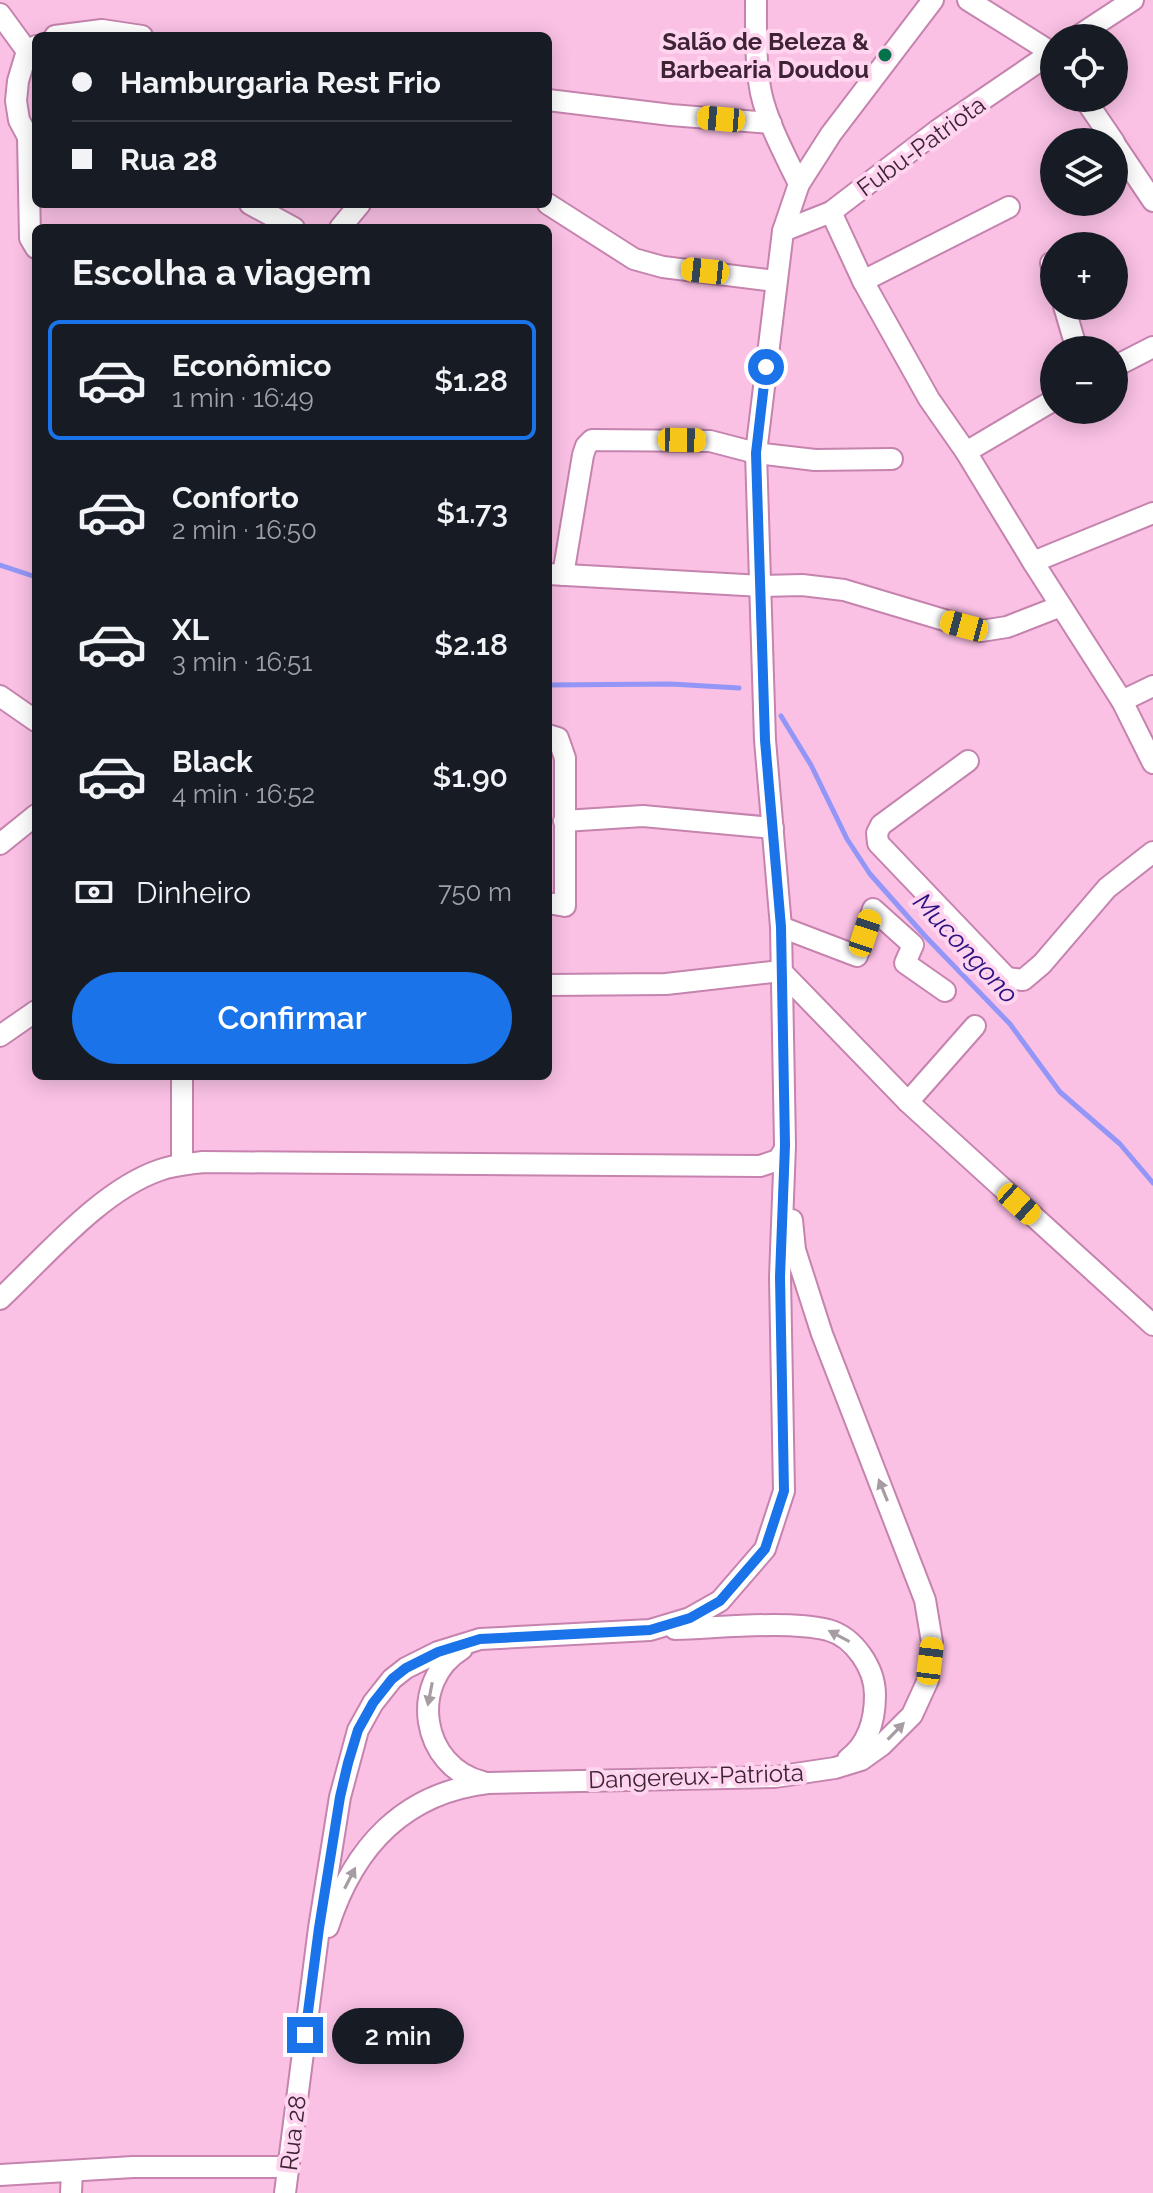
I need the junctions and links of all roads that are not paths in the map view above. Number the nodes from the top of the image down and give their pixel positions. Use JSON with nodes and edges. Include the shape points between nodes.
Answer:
{"nodes":[{"id":1,"x":756,"y":0,"type":"edge"},
{"id":2,"x":933,"y":0,"type":"edge"},
{"id":3,"x":968,"y":0,"type":"edge"},
{"id":4,"x":1133,"y":0,"type":"edge"},
{"id":5,"x":0,"y":14,"type":"edge"},
{"id":6,"x":1096,"y":24,"type":"edge"},
{"id":7,"x":86,"y":32,"type":"edge"},
{"id":8,"x":115,"y":32,"type":"edge"},
{"id":9,"x":1040,"y":44,"type":"edge"},
{"id":10,"x":31,"y":48,"type":"edge"},
{"id":11,"x":1040,"y":61,"type":"edge"},
{"id":12,"x":552,"y":100,"type":"edge"},
{"id":13,"x":771,"y":123,"type":"junction"},
{"id":14,"x":32,"y":138,"type":"edge"},
{"id":15,"x":1128,"y":163,"type":"edge"},
{"id":16,"x":799,"y":184,"type":"junction"},
{"id":17,"x":1153,"y":201,"type":"edge"},
{"id":18,"x":552,"y":207,"type":"edge"},
{"id":19,"x":1009,"y":207,"type":"dead end"},
{"id":20,"x":257,"y":208,"type":"edge"},
{"id":21,"x":357,"y":208,"type":"edge"},
{"id":22,"x":831,"y":212,"type":"junction"},
{"id":23,"x":287,"y":224,"type":"edge"},
{"id":24,"x":343,"y":224,"type":"edge"},
{"id":25,"x":783,"y":231,"type":"junction"},
{"id":26,"x":32,"y":241,"type":"edge"},
{"id":27,"x":775,"y":281,"type":"junction"},
{"id":28,"x":863,"y":281,"type":"junction"},
{"id":29,"x":1153,"y":347,"type":"edge"},
{"id":30,"x":1128,"y":360,"type":"edge"},
{"id":31,"x":1040,"y":408,"type":"edge"},
{"id":32,"x":966,"y":452,"type":"junction"},
{"id":33,"x":756,"y":453,"type":"junction"},
{"id":34,"x":892,"y":459,"type":"dead end"},
{"id":35,"x":1153,"y":513,"type":"edge"},
{"id":36,"x":1033,"y":562,"type":"junction"},
{"id":37,"x":556,"y":574,"type":"edge"},
{"id":38,"x":762,"y":586,"type":"junction"},
{"id":39,"x":1061,"y":606,"type":"junction"},
{"id":40,"x":1153,"y":686,"type":"edge"},
{"id":41,"x":0,"y":696,"type":"edge"},
{"id":42,"x":1122,"y":701,"type":"junction"},
{"id":43,"x":32,"y":718,"type":"edge"},
{"id":44,"x":552,"y":736,"type":"edge"},
{"id":45,"x":968,"y":761,"type":"dead end"},
{"id":46,"x":1153,"y":763,"type":"edge"},
{"id":47,"x":32,"y":818,"type":"edge"},
{"id":48,"x":564,"y":821,"type":"junction"},
{"id":49,"x":773,"y":828,"type":"junction"},
{"id":50,"x":0,"y":844,"type":"edge"},
{"id":51,"x":1153,"y":852,"type":"edge"},
{"id":52,"x":552,"y":904,"type":"edge"},
{"id":53,"x":781,"y":927,"type":"junction"},
{"id":54,"x":781,"y":971,"type":"junction"},
{"id":55,"x":552,"y":985,"type":"edge"},
{"id":56,"x":945,"y":991,"type":"dead end"},
{"id":57,"x":32,"y":1014,"type":"edge"},
{"id":58,"x":975,"y":1026,"type":"dead end"},
{"id":59,"x":0,"y":1036,"type":"edge"},
{"id":60,"x":182,"y":1080,"type":"edge"},
{"id":61,"x":908,"y":1102,"type":"junction"},
{"id":62,"x":783,"y":1152,"type":"junction"},
{"id":63,"x":182,"y":1164,"type":"junction"},
{"id":64,"x":0,"y":1299,"type":"edge"},
{"id":65,"x":1153,"y":1325,"type":"edge"},
{"id":66,"x":650,"y":1630,"type":"junction"},
{"id":67,"x":480,"y":1639,"type":"junction"},
{"id":68,"x":835,"y":1768,"type":"junction"},
{"id":69,"x":488,"y":1783,"type":"junction"},
{"id":70,"x":313,"y":1977,"type":"junction"},
{"id":71,"x":289,"y":2167,"type":"junction"},
{"id":72,"x":72,"y":2171,"type":"junction"},
{"id":73,"x":0,"y":2175,"type":"edge"},
{"id":74,"x":71,"y":2193,"type":"edge"},
{"id":75,"x":285,"y":2193,"type":"edge"}],
"edges":[{"from":1,"to":13,"type":"street","via":[[756,54]]},
{"from":2,"to":16,"type":"street"},
{"from":3,"to":9,"type":"street"},
{"from":4,"to":6,"type":"street"},
{"from":5,"to":10,"type":"street"},
{"from":7,"to":8,"type":"street"},
{"from":10,"to":14,"type":"street","via":[[16,101],[19,120]]},
{"from":11,"to":22,"type":"street","name":"Fubu-Patriota"},
{"from":12,"to":13,"type":"street"},
{"from":13,"to":16,"type":"street"},
{"from":14,"to":26,"type":"street"},
{"from":15,"to":17,"type":"street"},
{"from":16,"to":25,"type":"street"},
{"from":18,"to":27,"type":"street","via":[[634,259]]},
{"from":19,"to":28,"type":"street"},
{"from":20,"to":23,"type":"street"},
{"from":21,"to":24,"type":"street"},
{"from":22,"to":25,"type":"street","name":"Fubu-Patriota"},
{"from":22,"to":28,"type":"street"},
{"from":25,"to":27,"type":"street"},
{"from":27,"to":33,"type":"street"},
{"from":28,"to":32,"type":"street","via":[[929,399]]},
{"from":29,"to":30,"type":"street"},
{"from":31,"to":32,"type":"street"},
{"from":32,"to":36,"type":"street"},
{"from":33,"to":34,"type":"street","via":[[815,460]]},
{"from":33,"to":37,"type":"street","via":[[710,441],[592,440],[583,455]]},
{"from":33,"to":38,"type":"street"},
{"from":35,"to":36,"type":"street"},
{"from":36,"to":39,"type":"street"},
{"from":37,"to":38,"type":"street"},
{"from":38,"to":39,"type":"street","via":[[844,590],[981,631]]},
{"from":38,"to":49,"type":"street"},
{"from":39,"to":42,"type":"street"},
{"from":40,"to":42,"type":"street"},
{"from":41,"to":43,"type":"street"},
{"from":42,"to":46,"type":"street"},
{"from":44,"to":48,"type":"street","via":[[564,751]]},
{"from":45,"to":51,"type":"street","via":[[881,825],[878,843],[1007,978],[1023,980],[1042,964],[1107,888]]},
{"from":47,"to":50,"type":"street"},
{"from":48,"to":49,"type":"street","via":[[643,816]]},
{"from":48,"to":52,"type":"street","via":[[565,906]]},
{"from":49,"to":53,"type":"street"},
{"from":53,"to":54,"type":"street"},
{"from":53,"to":56,"type":"street","via":[[857,956],[873,909],[913,945],[905,963]]},
{"from":54,"to":55,"type":"street","via":[[666,984]]},
{"from":54,"to":61,"type":"street"},
{"from":54,"to":62,"type":"street"},
{"from":57,"to":59,"type":"street"},
{"from":58,"to":61,"type":"street"},
{"from":60,"to":63,"type":"street"},
{"from":61,"to":65,"type":"street"},
{"from":62,"to":63,"type":"street","via":[[778,1160],[760,1166]]},
{"from":62,"to":66,"type":"street","via":[[784,1491],[765,1549],[720,1601],[690,1618]]},
{"from":68,"to":62,"type":"street","name":"Dangereux-Patriota","one_way":true,"via":[[861,1760],[912,1715],[928,1680],[932,1642],[925,1600],[795,1250]]},
{"from":63,"to":64,"type":"street","via":[[115,1192]]},
{"from":66,"to":67,"type":"street"},
{"from":68,"to":66,"type":"street","one_way":true,"via":[[857,1752],[875,1711],[875,1686],[852,1643],[830,1630],[793,1626]]},
{"from":67,"to":69,"type":"street","one_way":true,"via":[[448,1658],[434,1677],[428,1711],[432,1734],[449,1761],[470,1778]]},
{"from":67,"to":70,"type":"street","via":[[406,1668],[392,1679],[358,1730],[340,1797]]},
{"from":68,"to":69,"type":"street","name":"Dangereux-Patriota","via":[[775,1777]]},
{"from":70,"to":69,"type":"street","name":"Dangereux-Patriota","one_way":true,"via":[[333,1911],[366,1848],[397,1817],[441,1793]]},
{"from":70,"to":71,"type":"street","name":"Rua 28"},
{"from":71,"to":72,"type":"street"},
{"from":71,"to":75,"type":"street","name":"Rua 28"},
{"from":72,"to":73,"type":"street"},
{"from":72,"to":74,"type":"street"}]}
